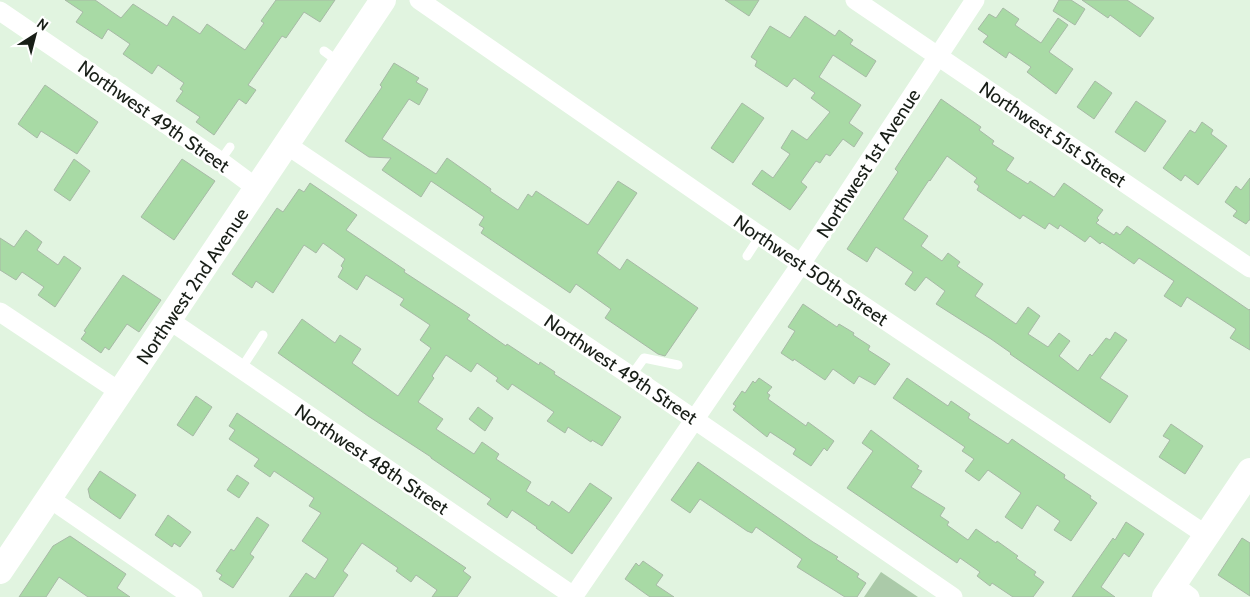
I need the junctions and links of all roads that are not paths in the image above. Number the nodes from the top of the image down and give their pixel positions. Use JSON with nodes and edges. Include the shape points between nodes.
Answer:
{"nodes":[{"id":1,"x":384,"y":0,"type":"edge"},
{"id":2,"x":419,"y":0,"type":"edge"},
{"id":3,"x":855,"y":0,"type":"edge"},
{"id":4,"x":975,"y":0,"type":"edge"},
{"id":5,"x":0,"y":11,"type":"edge"},
{"id":6,"x":938,"y":56,"type":"junction"},
{"id":7,"x":287,"y":145,"type":"junction"},
{"id":8,"x":258,"y":189,"type":"junction"},
{"id":9,"x":760,"y":236,"type":"junction"},
{"id":10,"x":747,"y":256,"type":"dead end"},
{"id":11,"x":801,"y":264,"type":"junction"},
{"id":12,"x":1250,"y":268,"type":"edge"},
{"id":13,"x":0,"y":312,"type":"edge"},
{"id":14,"x":169,"y":320,"type":"junction"},
{"id":15,"x":263,"y":335,"type":"dead end"},
{"id":16,"x":678,"y":365,"type":"dead end"},
{"id":17,"x":241,"y":369,"type":"junction"},
{"id":18,"x":631,"y":376,"type":"junction"},
{"id":19,"x":120,"y":392,"type":"junction"},
{"id":20,"x":694,"y":419,"type":"junction"},
{"id":21,"x":1250,"y":471,"type":"edge"},
{"id":22,"x":49,"y":498,"type":"junction"},
{"id":23,"x":1206,"y":535,"type":"junction"},
{"id":24,"x":0,"y":571,"type":"edge"},
{"id":25,"x":1176,"y":593,"type":"edge"},
{"id":26,"x":193,"y":597,"type":"edge"},
{"id":27,"x":574,"y":597,"type":"edge"},
{"id":28,"x":953,"y":597,"type":"edge"}],
"edges":[{"from":1,"to":7,"type":"street","name":"Northwest 2nd Avenue","via":[[332,58]]},
{"from":2,"to":9,"type":"street","name":"Northwest 50th Street"},
{"from":3,"to":6,"type":"street","name":"Northwest 51st Street"},
{"from":4,"to":6,"type":"street","name":"Northwest 1st Avenue"},
{"from":5,"to":8,"type":"street","name":"Northwest 49th Street","via":[[225,154]]},
{"from":6,"to":11,"type":"street","name":"Northwest 1st Avenue"},
{"from":6,"to":12,"type":"street","name":"Northwest 51st Street"},
{"from":7,"to":8,"type":"street","name":"Northwest 2nd Avenue"},
{"from":7,"to":18,"type":"street","name":"Northwest 49th Street"},
{"from":8,"to":14,"type":"street","name":"Northwest 2nd Avenue"},
{"from":9,"to":10,"type":"lane"},
{"from":9,"to":11,"type":"street","name":"Northwest 50th Street"},
{"from":11,"to":20,"type":"street","name":"Northwest 1st Avenue"},
{"from":11,"to":23,"type":"street","name":"Northwest 50th Street"},
{"from":13,"to":19,"type":"street"},
{"from":14,"to":17,"type":"street","name":"Northwest 48th Street"},
{"from":14,"to":19,"type":"street","name":"Northwest 2nd Avenue"},
{"from":15,"to":17,"type":"lane"},
{"from":16,"to":18,"type":"lane","via":[[644,358]]},
{"from":17,"to":27,"type":"street","name":"Northwest 48th Street"},
{"from":18,"to":20,"type":"street","name":"Northwest 49th Street"},
{"from":19,"to":22,"type":"street","name":"Northwest 2nd Avenue"},
{"from":20,"to":27,"type":"street","name":"Northwest 1st Avenue"},
{"from":20,"to":28,"type":"street","name":"Northwest 49th Street"},
{"from":21,"to":23,"type":"street"},
{"from":22,"to":24,"type":"street","name":"Northwest 2nd Avenue"},
{"from":22,"to":26,"type":"street"},
{"from":23,"to":25,"type":"street"}]}
